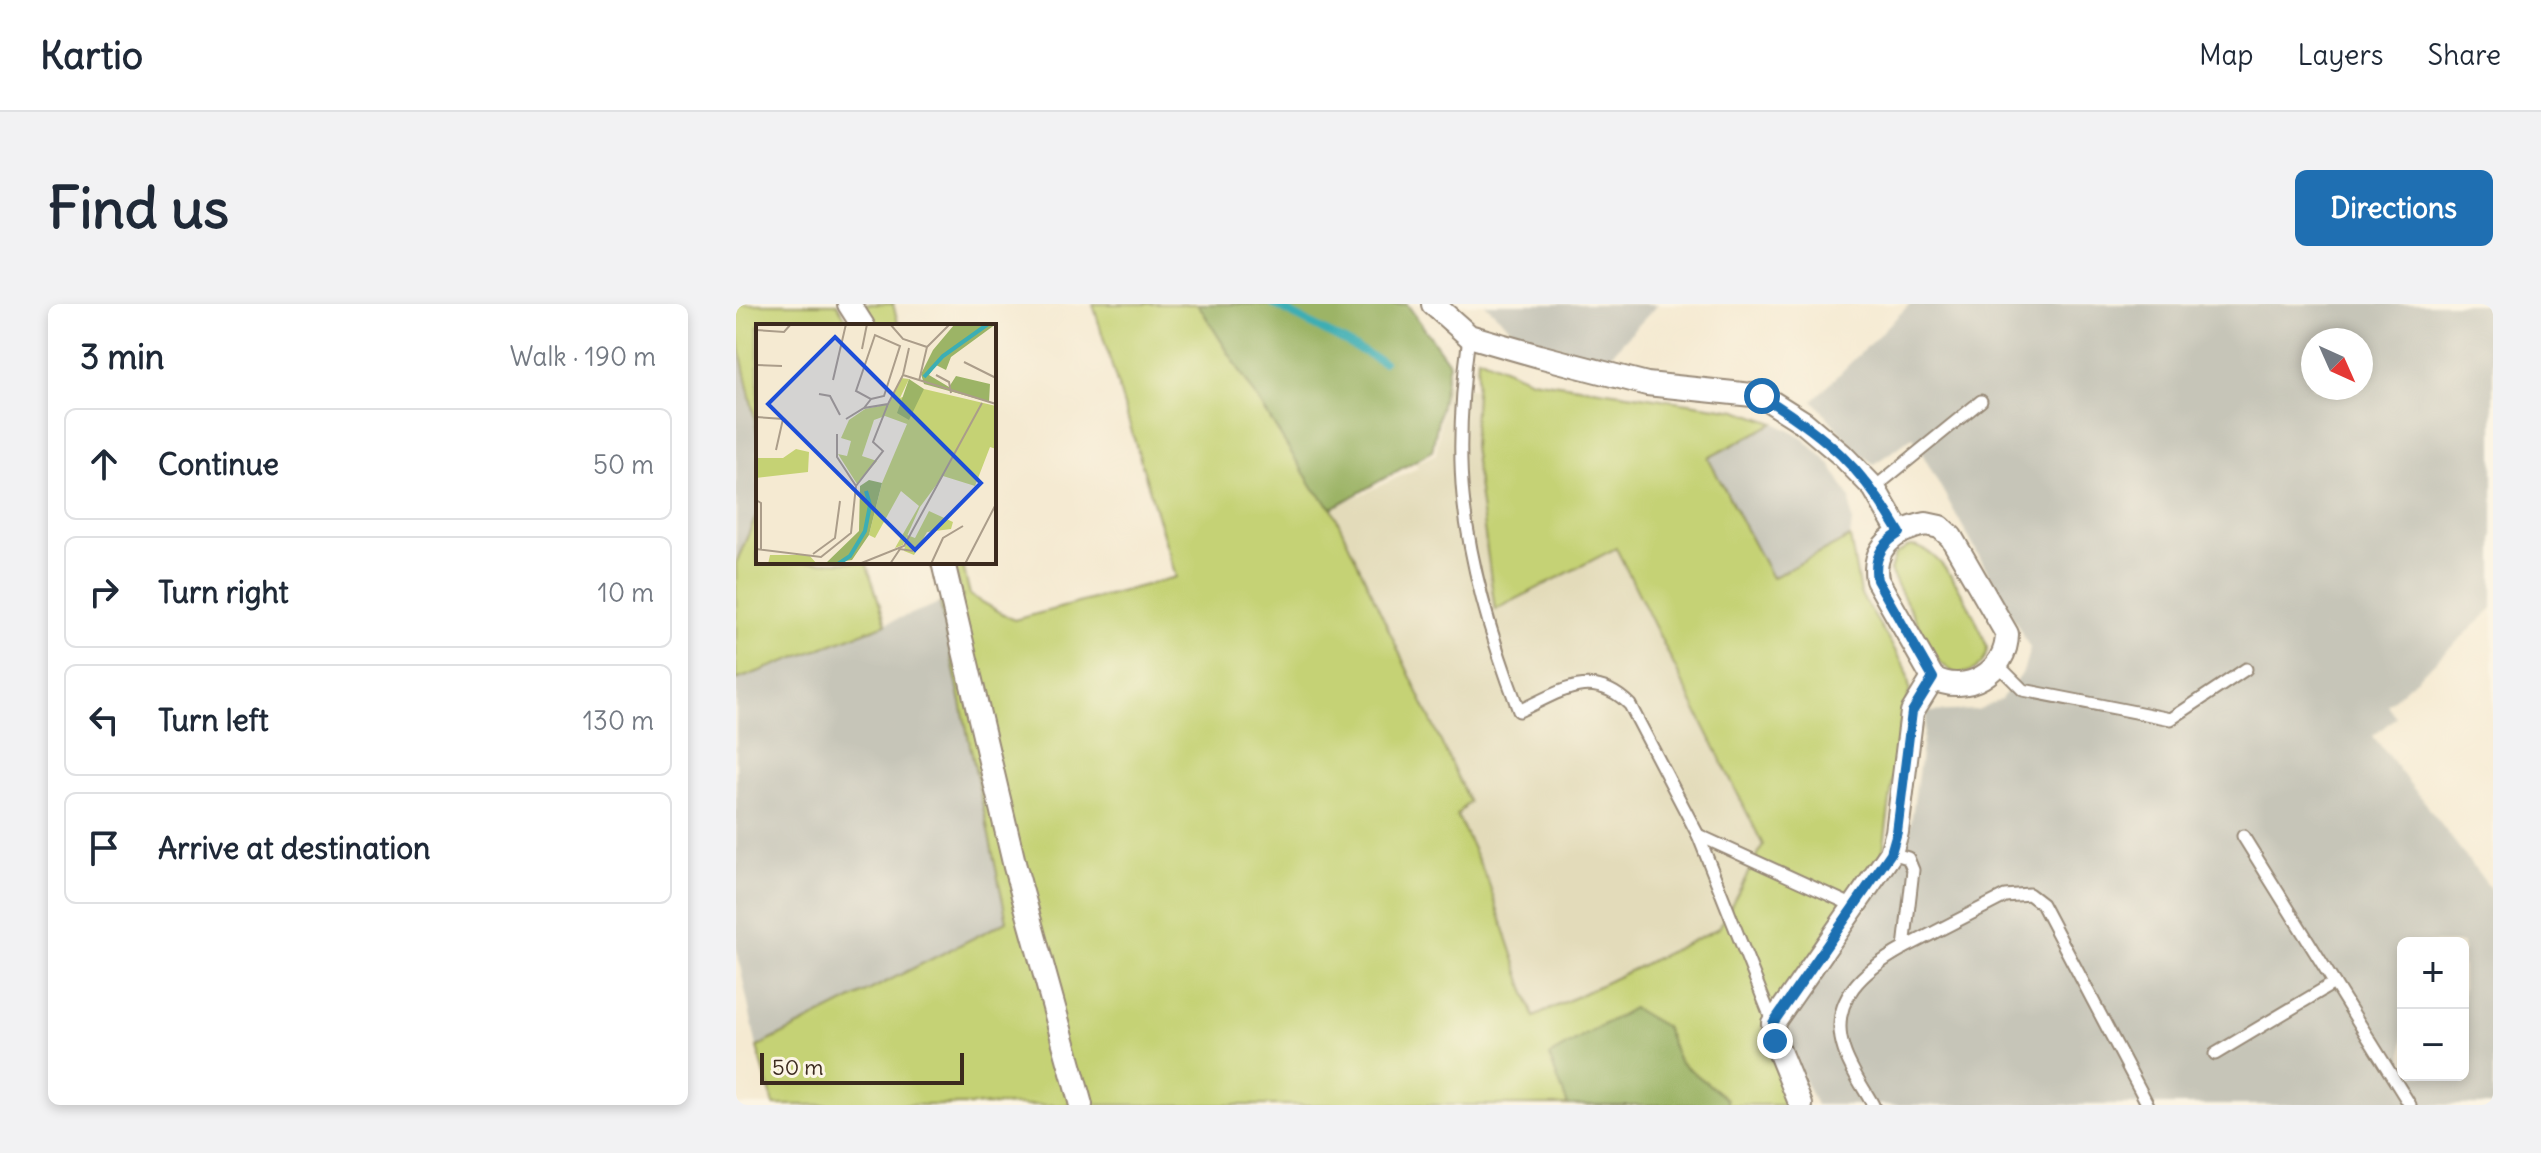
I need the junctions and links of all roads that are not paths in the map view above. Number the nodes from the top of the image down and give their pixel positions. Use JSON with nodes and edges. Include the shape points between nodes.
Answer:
{"nodes":[{"id":1,"x":849,"y":304,"type":"edge"},
{"id":2,"x":1433,"y":304,"type":"edge"},
{"id":3,"x":862,"y":324,"type":"edge"},
{"id":4,"x":1469,"y":336,"type":"junction"},
{"id":5,"x":1981,"y":401,"type":"dead end"},
{"id":6,"x":1874,"y":488,"type":"junction"},
{"id":7,"x":1900,"y":533,"type":"junction"},
{"id":8,"x":943,"y":564,"type":"edge"},
{"id":9,"x":1998,"y":665,"type":"junction"},
{"id":10,"x":2246,"y":669,"type":"dead end"},
{"id":11,"x":1933,"y":678,"type":"junction"},
{"id":12,"x":1698,"y":835,"type":"junction"},
{"id":13,"x":2243,"y":836,"type":"dead end"},
{"id":14,"x":1891,"y":853,"type":"junction"},
{"id":15,"x":1856,"y":907,"type":"junction"},
{"id":16,"x":1904,"y":948,"type":"junction"},
{"id":17,"x":2334,"y":983,"type":"junction"},
{"id":18,"x":1773,"y":1023,"type":"junction"},
{"id":19,"x":2215,"y":1054,"type":"dead end"},
{"id":20,"x":1081,"y":1105,"type":"edge"},
{"id":21,"x":1801,"y":1105,"type":"edge"},
{"id":22,"x":1873,"y":1105,"type":"edge"},
{"id":23,"x":2148,"y":1105,"type":"edge"},
{"id":24,"x":2410,"y":1105,"type":"edge"}],
"edges":[{"from":1,"to":3,"type":"street"},
{"from":2,"to":4,"type":"street"},
{"from":4,"to":6,"type":"street","via":[[1647,384],[1762,396],[1803,422]]},
{"from":4,"to":12,"type":"lane","via":[[1462,386],[1463,497],[1484,602],[1519,711],[1580,683],[1618,692],[1630,705]]},
{"from":5,"to":6,"type":"lane"},
{"from":6,"to":7,"type":"street"},
{"from":7,"to":9,"type":"street","via":[[1926,524],[1951,537],[2007,634],[2007,652]]},
{"from":7,"to":11,"type":"street","via":[[1879,552],[1877,580]]},
{"from":8,"to":20,"type":"street","via":[[1015,867]]},
{"from":9,"to":10,"type":"lane","via":[[2023,690],[2171,719]]},
{"from":9,"to":11,"type":"street","via":[[1964,685]]},
{"from":11,"to":14,"type":"street","via":[[1912,712]]},
{"from":12,"to":15,"type":"lane"},
{"from":12,"to":18,"type":"lane"},
{"from":13,"to":17,"type":"lane"},
{"from":14,"to":15,"type":"street"},
{"from":14,"to":16,"type":"lane","via":[[1908,858],[1913,870]]},
{"from":15,"to":18,"type":"street"},
{"from":16,"to":22,"type":"lane","via":[[1871,966],[1844,1003],[1843,1049]]},
{"from":16,"to":23,"type":"lane","via":[[2005,896],[2029,894],[2042,904]]},
{"from":17,"to":19,"type":"lane"},
{"from":17,"to":24,"type":"lane"},
{"from":18,"to":21,"type":"street"}]}
